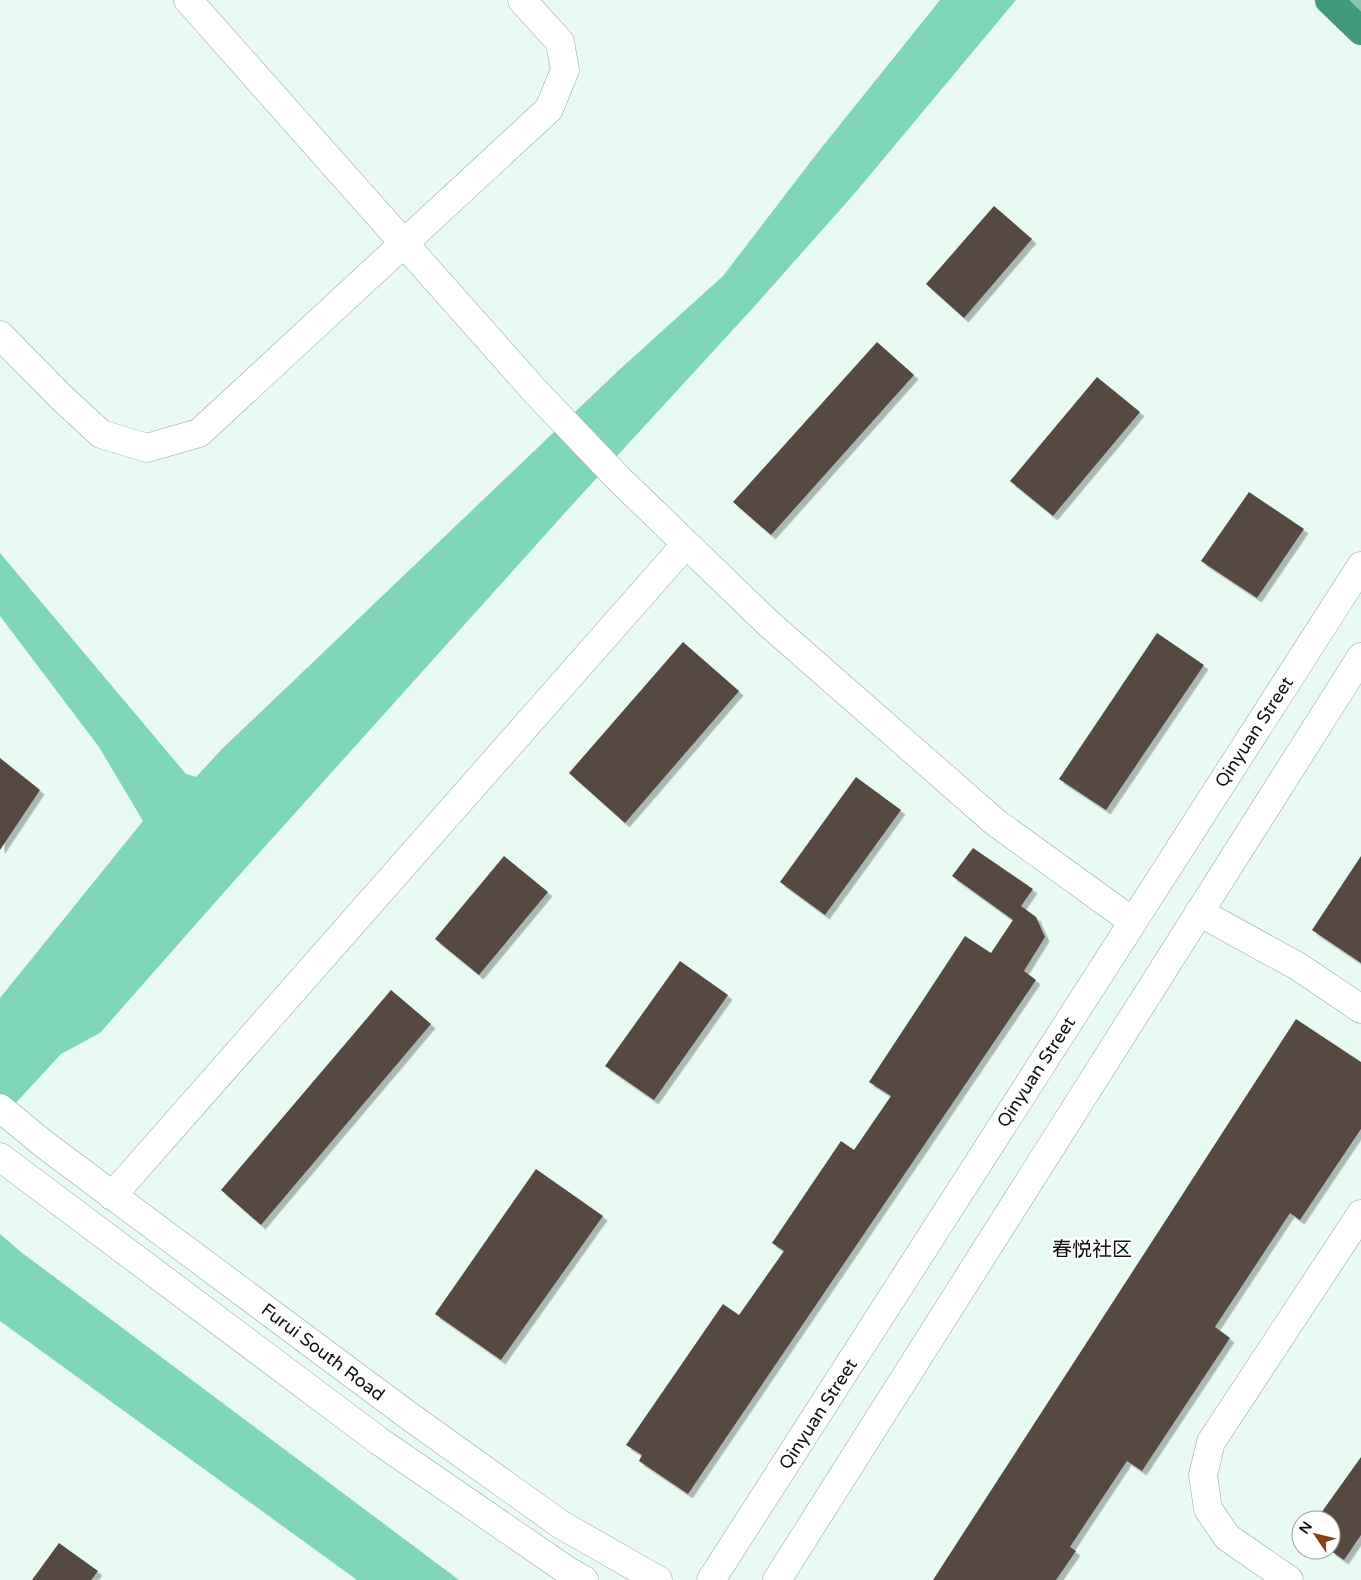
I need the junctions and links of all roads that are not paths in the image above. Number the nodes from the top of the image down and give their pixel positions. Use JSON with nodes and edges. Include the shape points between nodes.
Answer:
{"nodes":[{"id":1,"x":188,"y":0,"type":"edge"},
{"id":2,"x":522,"y":0,"type":"edge"},
{"id":3,"x":1329,"y":0,"type":"edge"},
{"id":4,"x":1361,"y":31,"type":"edge"},
{"id":5,"x":404,"y":244,"type":"junction"},
{"id":6,"x":0,"y":335,"type":"edge"},
{"id":7,"x":686,"y":544,"type":"junction"},
{"id":8,"x":1361,"y":566,"type":"edge"},
{"id":9,"x":1361,"y":657,"type":"edge"},
{"id":10,"x":1200,"y":912,"type":"junction"},
{"id":11,"x":1132,"y":921,"type":"junction"},
{"id":12,"x":1361,"y":1010,"type":"edge"},
{"id":13,"x":0,"y":1108,"type":"edge"},
{"id":14,"x":0,"y":1157,"type":"edge"},
{"id":15,"x":112,"y":1196,"type":"junction"},
{"id":16,"x":1361,"y":1214,"type":"edge"},
{"id":17,"x":584,"y":1580,"type":"edge"},
{"id":18,"x":658,"y":1580,"type":"edge"},
{"id":19,"x":712,"y":1580,"type":"edge"},
{"id":20,"x":777,"y":1580,"type":"edge"},
{"id":21,"x":1290,"y":1580,"type":"edge"}],
"edges":[{"from":1,"to":5,"type":"street"},
{"from":2,"to":5,"type":"street","via":[[560,42],[566,70],[549,110]]},
{"from":3,"to":4,"type":"highway"},
{"from":5,"to":6,"type":"street","via":[[199,433],[147,448],[101,434]]},
{"from":5,"to":7,"type":"street","via":[[534,390]]},
{"from":7,"to":11,"type":"street","via":[[768,623],[995,822]]},
{"from":7,"to":15,"type":"street"},
{"from":8,"to":11,"type":"street","name":"Qinyuan Street"},
{"from":9,"to":10,"type":"street"},
{"from":10,"to":12,"type":"street","via":[[1299,967]]},
{"from":10,"to":20,"type":"street"},
{"from":11,"to":19,"type":"street","name":"Qinyuan Street"},
{"from":13,"to":15,"type":"street","name":"Furui South Road"},
{"from":14,"to":17,"type":"street","via":[[379,1441]]},
{"from":15,"to":18,"type":"street","name":"Furui South Road","via":[[560,1524]]},
{"from":16,"to":21,"type":"street","via":[[1211,1442],[1203,1475],[1208,1509],[1227,1537]]}]}
